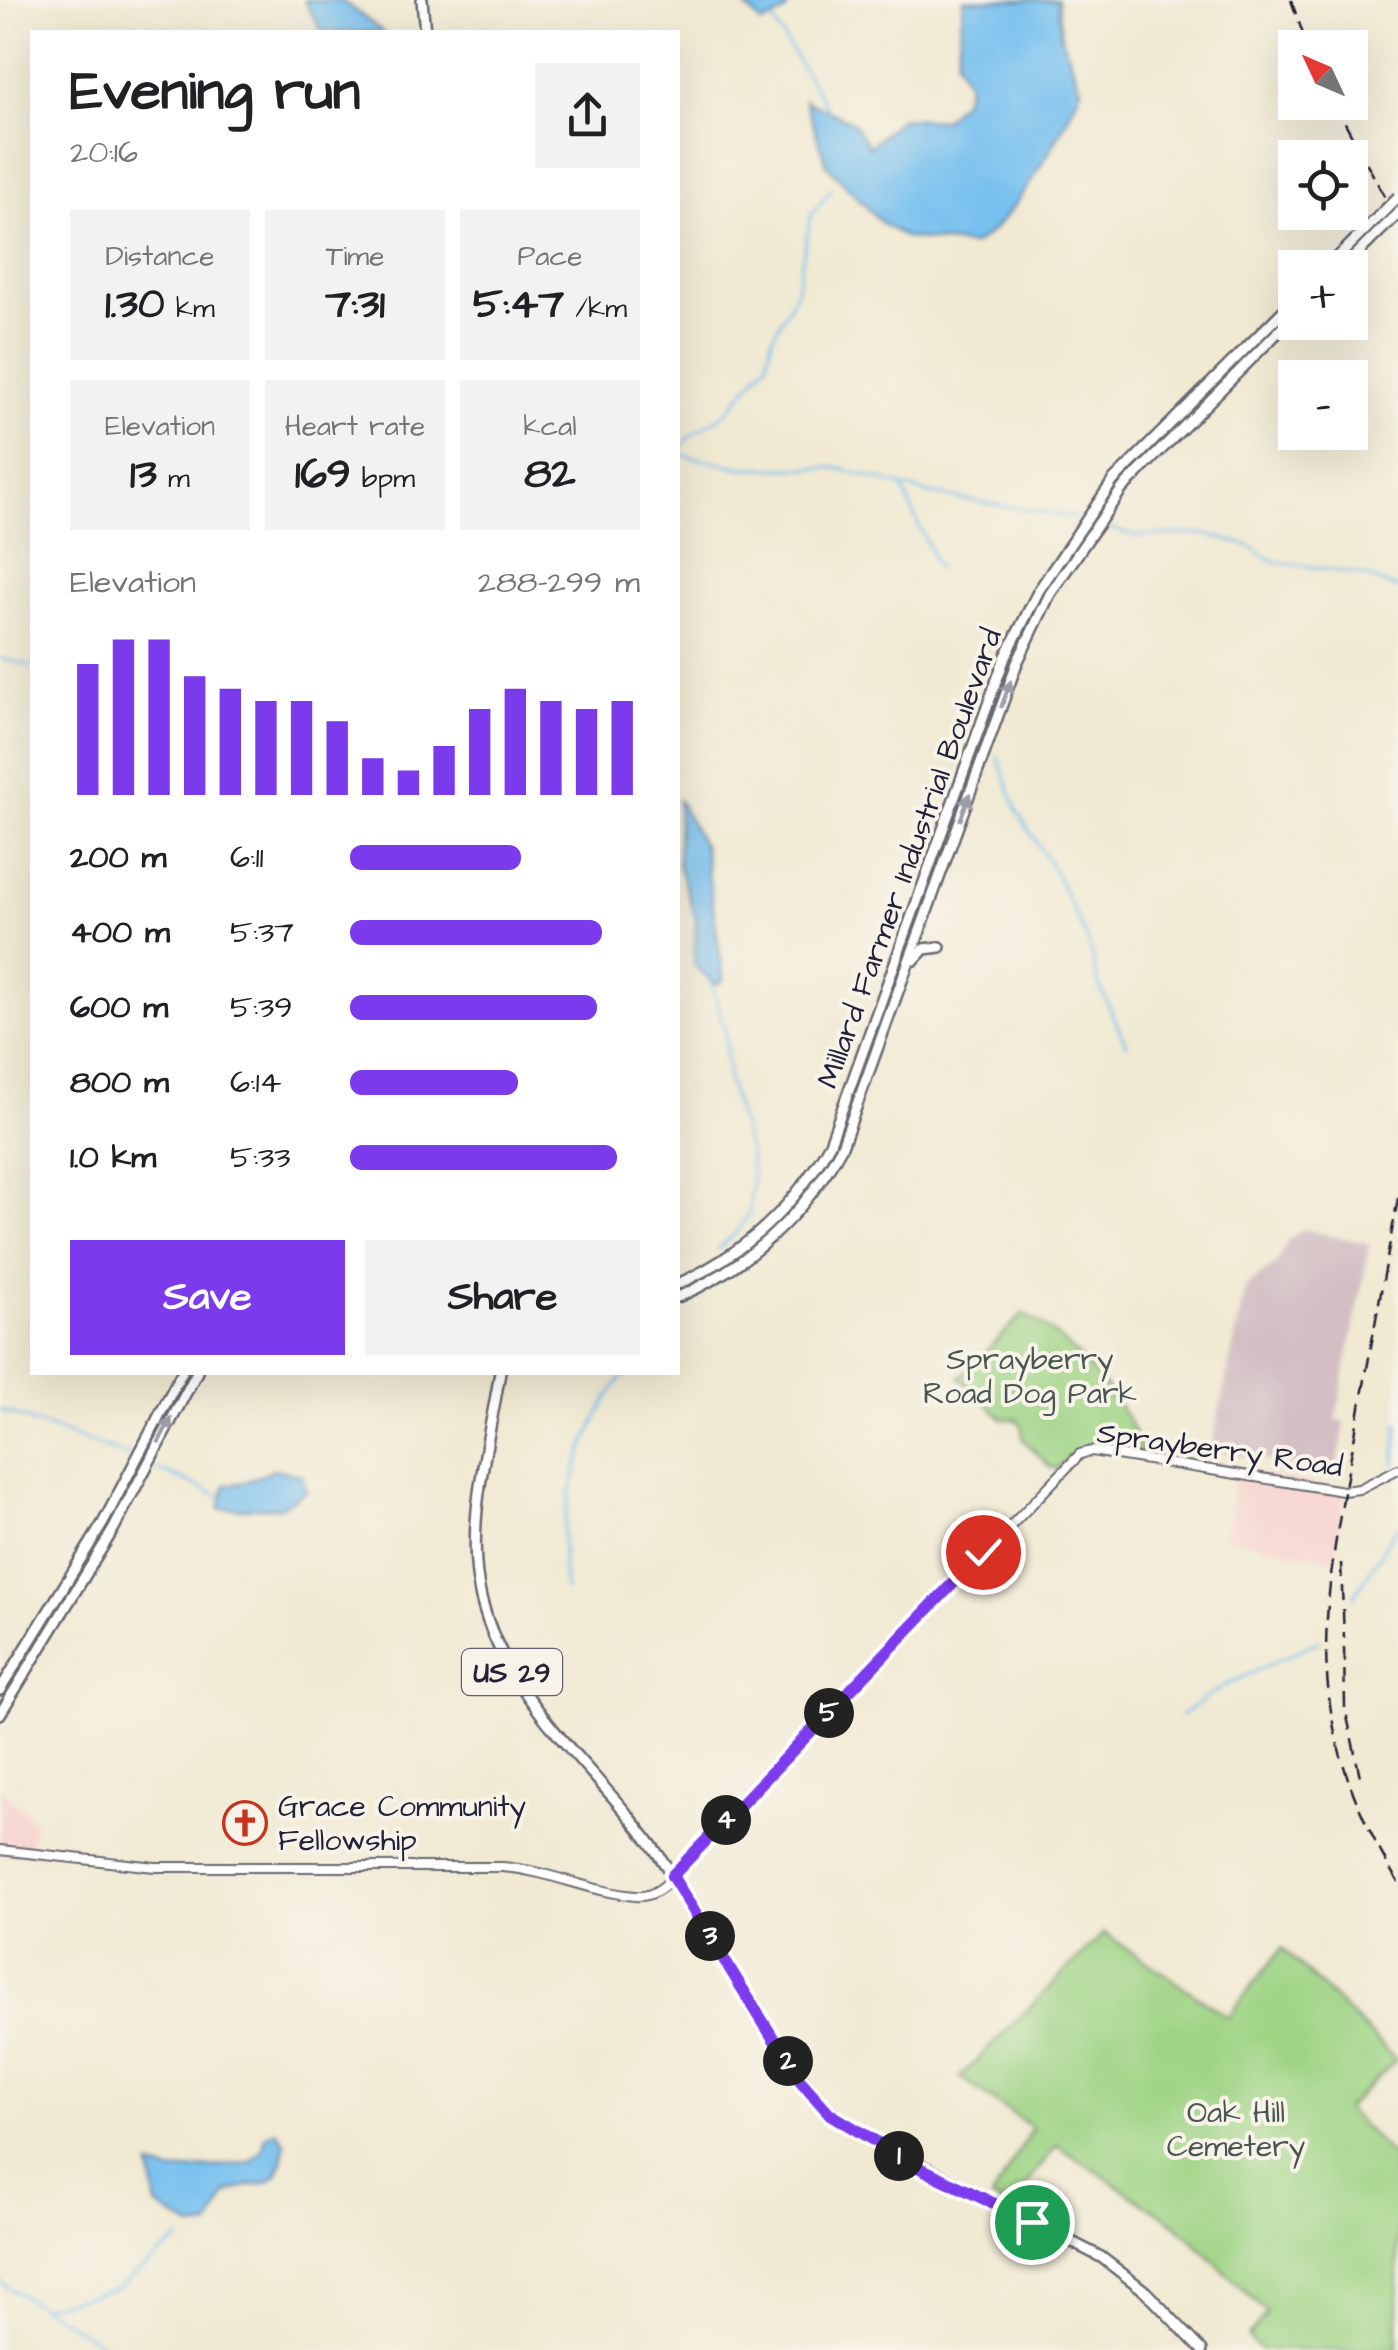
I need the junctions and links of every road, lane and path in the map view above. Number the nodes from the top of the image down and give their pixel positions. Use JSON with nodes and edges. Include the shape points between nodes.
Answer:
{"nodes":[{"id":1,"x":422,"y":0,"type":"edge"},
{"id":2,"x":425,"y":30,"type":"edge"},
{"id":3,"x":1398,"y":197,"type":"edge"},
{"id":4,"x":1398,"y":214,"type":"edge"},
{"id":5,"x":1344,"y":250,"type":"edge"},
{"id":6,"x":1362,"y":250,"type":"edge"},
{"id":7,"x":1278,"y":316,"type":"edge"},
{"id":8,"x":1278,"y":332,"type":"edge"},
{"id":9,"x":940,"y":947,"type":"dead end"},
{"id":10,"x":903,"y":980,"type":"junction"},
{"id":11,"x":680,"y":1283,"type":"edge"},
{"id":12,"x":680,"y":1296,"type":"edge"},
{"id":13,"x":180,"y":1375,"type":"edge"},
{"id":14,"x":196,"y":1375,"type":"edge"},
{"id":15,"x":500,"y":1375,"type":"edge"},
{"id":16,"x":1398,"y":1470,"type":"edge"},
{"id":17,"x":0,"y":1690,"type":"edge"},
{"id":18,"x":0,"y":1714,"type":"edge"},
{"id":19,"x":0,"y":1850,"type":"edge"},
{"id":20,"x":672,"y":1876,"type":"junction"},
{"id":21,"x":1202,"y":2350,"type":"edge"}],
"edges":[{"from":1,"to":2,"type":"main road"},
{"from":3,"to":5,"type":"main road","bridge":true},
{"from":4,"to":6,"type":"main road","bridge":true},
{"from":7,"to":11,"type":"main road","name":"Millard Farmer Industrial Boulevard","via":[[1113,481],[1050,570],[1004,660],[830,1143],[759,1234]]},
{"from":10,"to":8,"type":"main road","name":"Millard Farmer Industrial Boulevard","one_way":true,"via":[[1017,663],[1058,580],[1132,477]]},
{"from":9,"to":10,"type":"main road","via":[[920,952]]},
{"from":10,"to":12,"type":"main road","name":"Millard Farmer Industrial Boulevard","via":[[854,1119],[820,1183],[756,1251]]},
{"from":13,"to":17,"type":"main road","via":[[103,1523]]},
{"from":18,"to":14,"type":"main road","one_way":true,"via":[[102,1548]]},
{"from":15,"to":20,"type":"main road","number":"US 29","via":[[476,1534],[488,1620],[523,1692]]},
{"from":16,"to":20,"type":"street","name":"Sprayberry Road","via":[[1343,1491],[1092,1451],[1076,1455]]},
{"from":19,"to":20,"type":"street","via":[[155,1866],[534,1869],[635,1896],[658,1891]]},
{"from":20,"to":21,"type":"main road","number":"US 29","via":[[798,2078],[830,2114],[922,2169],[1101,2257]]}]}
